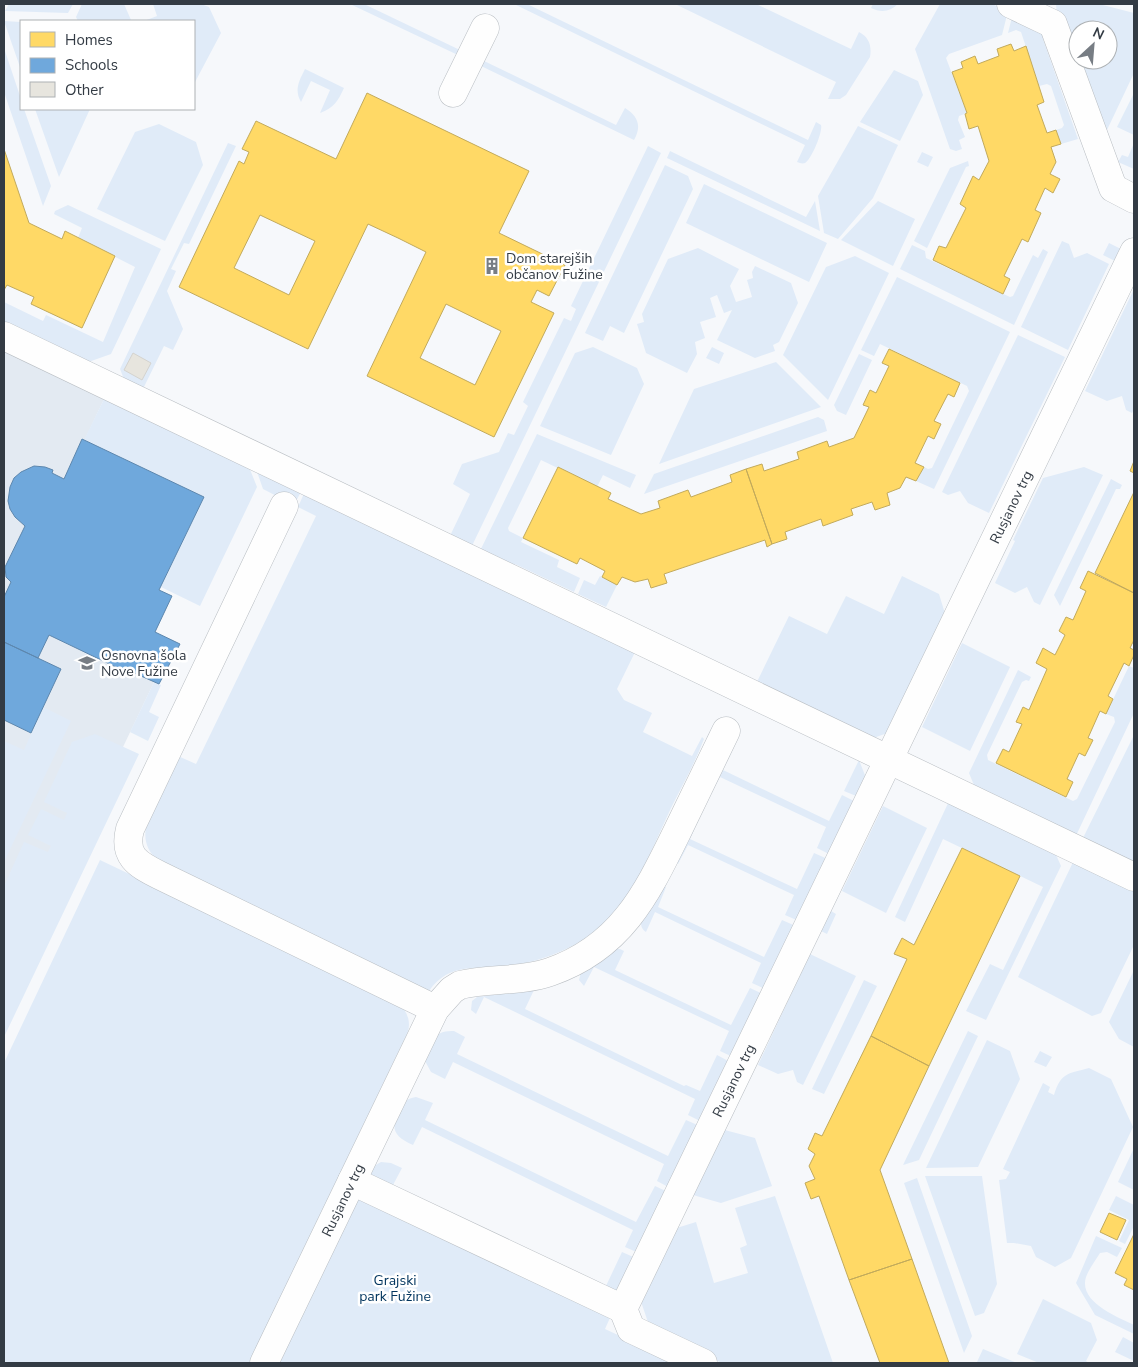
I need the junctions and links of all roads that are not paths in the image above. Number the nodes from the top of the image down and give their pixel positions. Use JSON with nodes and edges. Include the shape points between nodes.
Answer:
{"nodes":[{"id":1,"x":1011,"y":4,"type":"edge"},
{"id":2,"x":485,"y":28,"type":"dead end"},
{"id":3,"x":453,"y":93,"type":"dead end"},
{"id":4,"x":1134,"y":199,"type":"edge"},
{"id":5,"x":1134,"y":252,"type":"edge"},
{"id":6,"x":4,"y":336,"type":"edge"},
{"id":7,"x":284,"y":506,"type":"dead end"},
{"id":8,"x":726,"y":731,"type":"dead end"},
{"id":9,"x":888,"y":759,"type":"junction"},
{"id":10,"x":1134,"y":877,"type":"edge"},
{"id":11,"x":436,"y":1009,"type":"junction"},
{"id":12,"x":352,"y":1181,"type":"junction"},
{"id":13,"x":622,"y":1309,"type":"junction"},
{"id":14,"x":264,"y":1363,"type":"edge"},
{"id":15,"x":703,"y":1363,"type":"edge"}],
"edges":[{"from":1,"to":4,"type":"street","via":[[1053,24],[1113,188]]},
{"from":2,"to":3,"type":"street"},
{"from":5,"to":9,"type":"street","name":"Rusjanov trg"},
{"from":6,"to":9,"type":"street"},
{"from":7,"to":11,"type":"street","via":[[130,829],[128,849],[138,862],[159,875]]},
{"from":8,"to":11,"type":"street","name":"Rusjanov trg","via":[[645,894],[617,930],[596,948],[553,971],[460,985]]},
{"from":9,"to":10,"type":"street"},
{"from":9,"to":13,"type":"street","name":"Rusjanov trg"},
{"from":11,"to":12,"type":"street","name":"Rusjanov trg"},
{"from":12,"to":13,"type":"street"},
{"from":12,"to":14,"type":"street","name":"Rusjanov trg"},
{"from":13,"to":15,"type":"street","via":[[631,1328]]}]}
